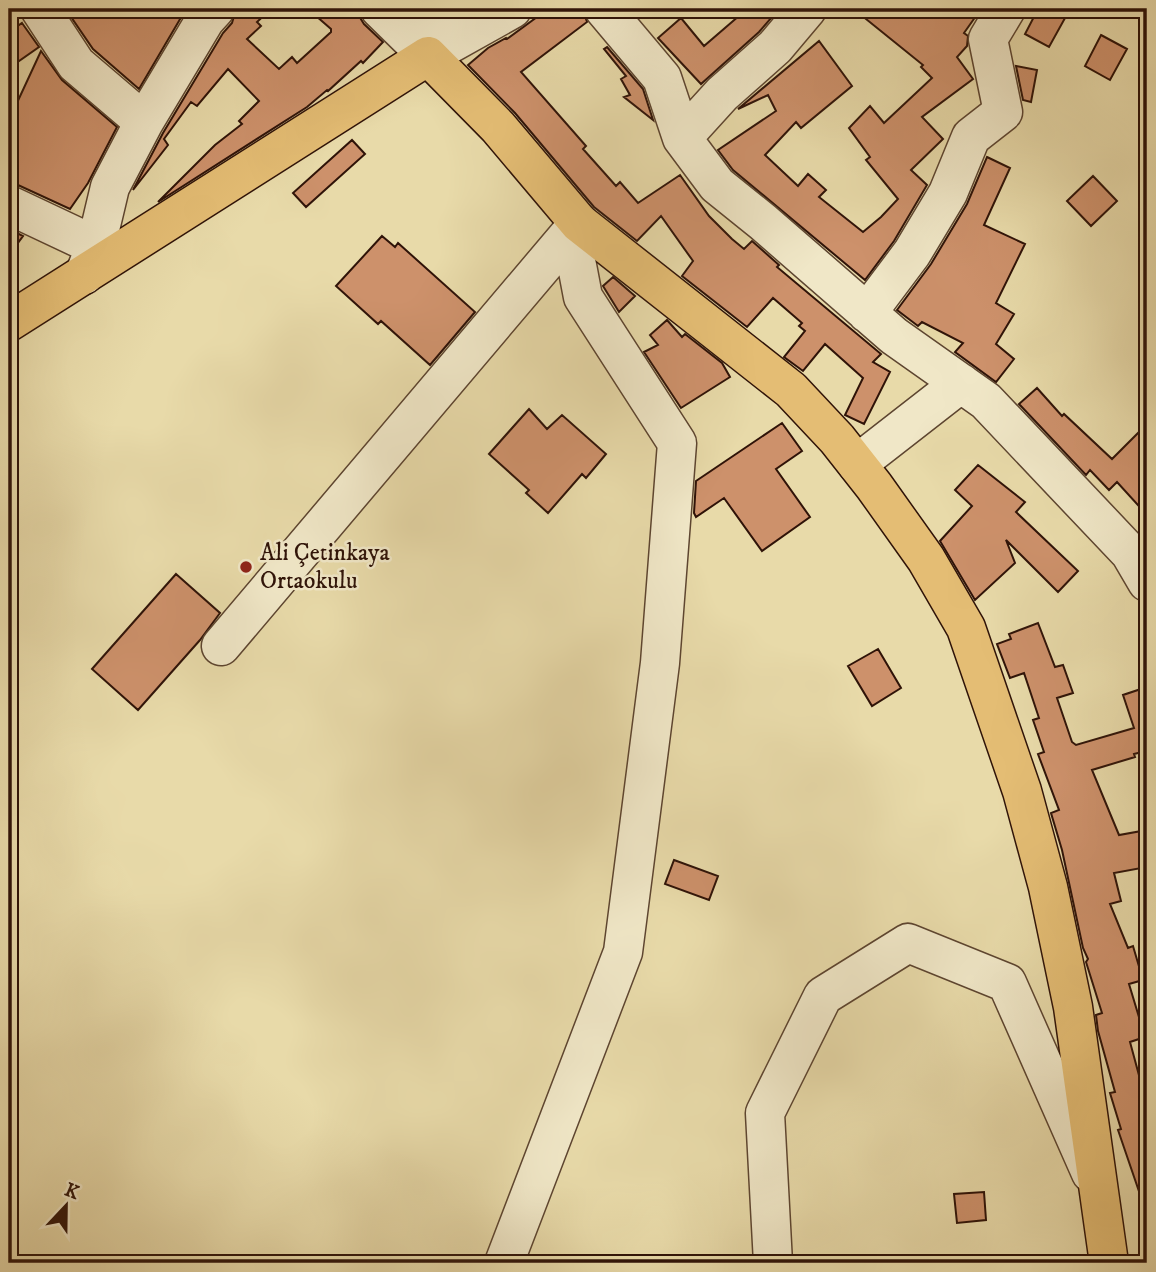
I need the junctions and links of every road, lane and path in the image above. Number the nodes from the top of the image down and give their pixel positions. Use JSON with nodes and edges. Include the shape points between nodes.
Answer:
{"nodes":[{"id":1,"x":40,"y":9,"type":"edge"},
{"id":2,"x":215,"y":9,"type":"edge"},
{"id":3,"x":380,"y":9,"type":"edge"},
{"id":4,"x":439,"y":9,"type":"edge"},
{"id":5,"x":512,"y":9,"type":"edge"},
{"id":6,"x":604,"y":9,"type":"edge"},
{"id":7,"x":807,"y":9,"type":"edge"},
{"id":8,"x":1006,"y":9,"type":"edge"},
{"id":9,"x":428,"y":56,"type":"junction"},
{"id":10,"x":144,"y":122,"type":"junction"},
{"id":11,"x":682,"y":138,"type":"junction"},
{"id":12,"x":9,"y":205,"type":"edge"},
{"id":13,"x":579,"y":223,"type":"junction"},
{"id":14,"x":90,"y":260,"type":"junction"},
{"id":15,"x":867,"y":313,"type":"junction"},
{"id":16,"x":9,"y":322,"type":"edge"},
{"id":17,"x":961,"y":383,"type":"junction"},
{"id":18,"x":857,"y":464,"type":"junction"},
{"id":19,"x":1147,"y":582,"type":"edge"},
{"id":20,"x":221,"y":646,"type":"dead end"},
{"id":21,"x":1099,"y":1191,"type":"junction"},
{"id":22,"x":504,"y":1263,"type":"edge"},
{"id":23,"x":773,"y":1263,"type":"edge"},
{"id":24,"x":1109,"y":1263,"type":"edge"}],
"edges":[{"from":1,"to":10,"type":"street","via":[[76,64]]},
{"from":2,"to":10,"type":"street"},
{"from":3,"to":9,"type":"street"},
{"from":4,"to":9,"type":"street"},
{"from":5,"to":9,"type":"street"},
{"from":6,"to":11,"type":"street","via":[[662,78]]},
{"from":7,"to":11,"type":"street"},
{"from":8,"to":15,"type":"street","via":[[988,38],[1003,112],[971,137],[948,193],[912,253]]},
{"from":9,"to":13,"type":"main road","via":[[498,127]]},
{"from":9,"to":14,"type":"main road"},
{"from":10,"to":14,"type":"street","via":[[110,187]]},
{"from":11,"to":15,"type":"street","via":[[717,185]]},
{"from":12,"to":14,"type":"street"},
{"from":13,"to":18,"type":"main road","via":[[791,390]]},
{"from":13,"to":20,"type":"street"},
{"from":13,"to":22,"type":"street","via":[[575,255],[583,297],[677,443],[660,663],[623,952]]},
{"from":14,"to":16,"type":"main road"},
{"from":15,"to":17,"type":"street"},
{"from":17,"to":18,"type":"street"},
{"from":17,"to":19,"type":"street","via":[[986,401],[1130,553]]},
{"from":18,"to":21,"type":"main road","via":[[926,559],[966,628],[1014,767],[1048,887],[1073,1007]]},
{"from":21,"to":23,"type":"street","via":[[1007,983],[908,943],[823,996],[765,1113]]},
{"from":21,"to":24,"type":"main road"}]}
